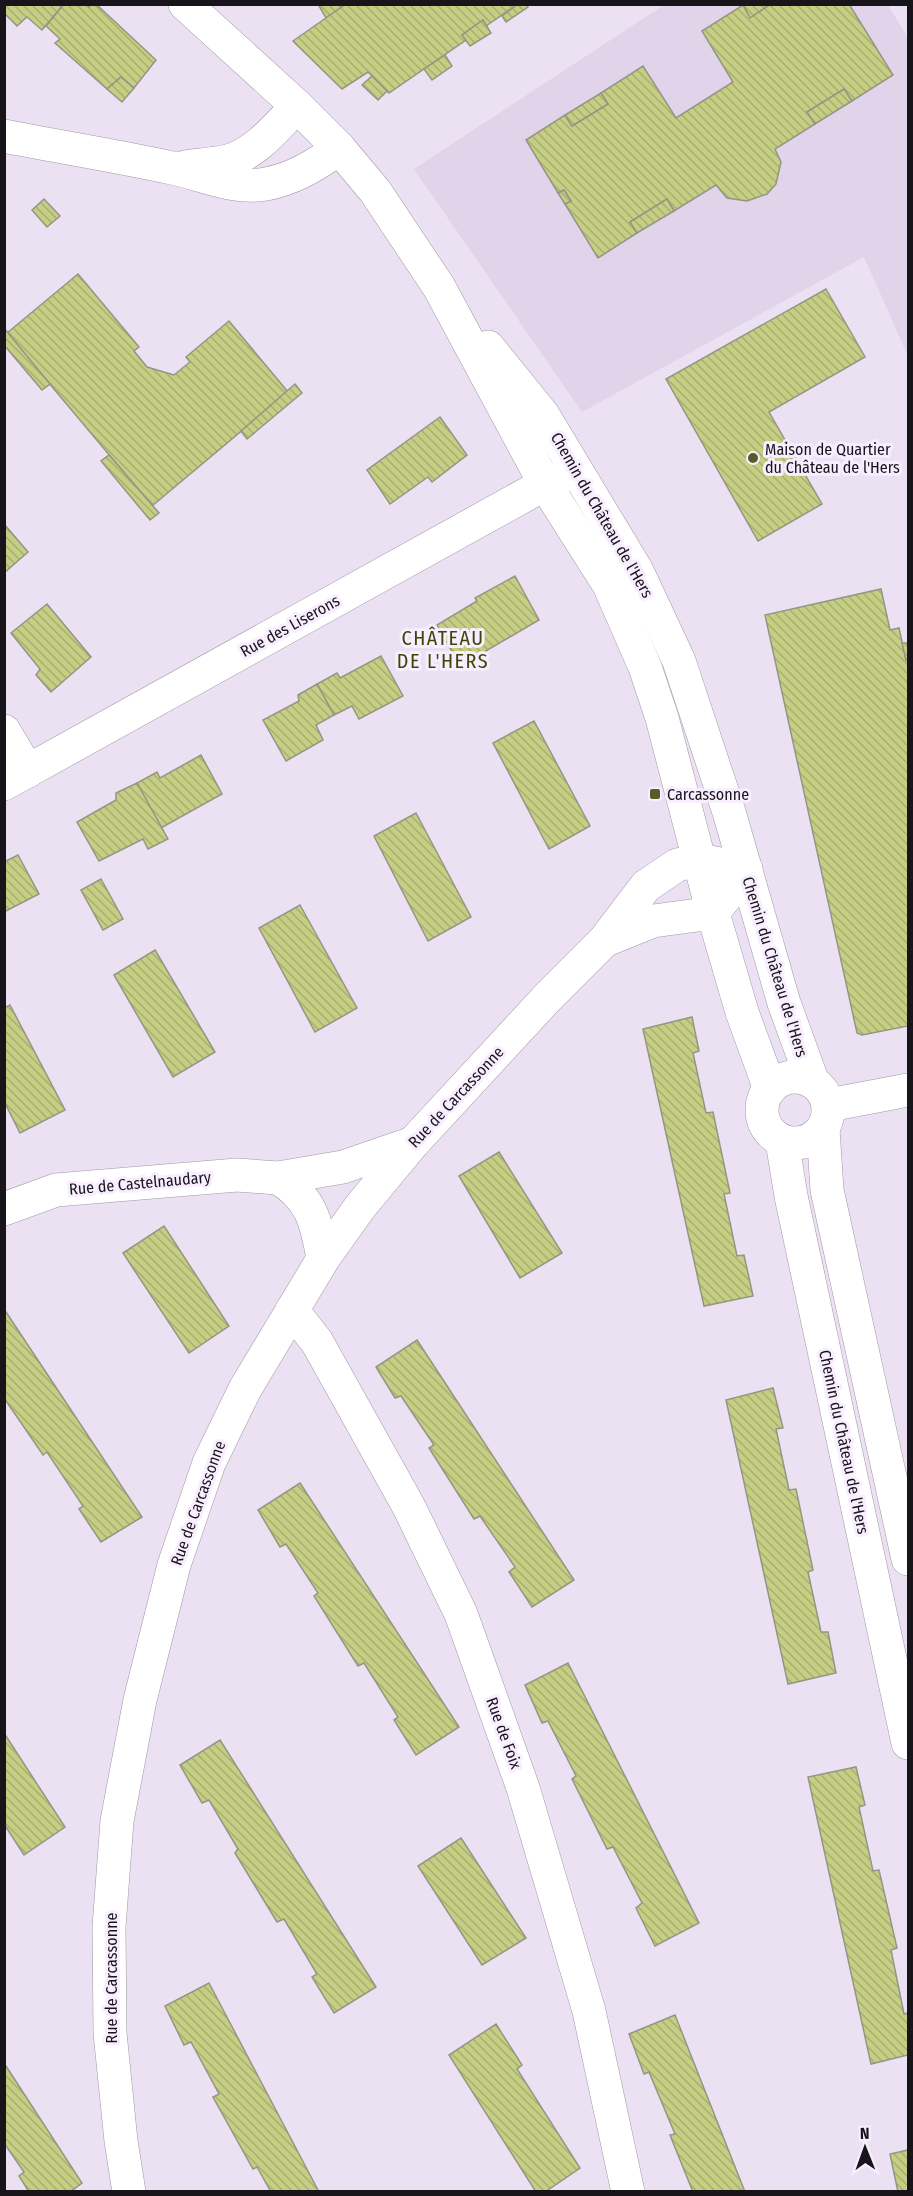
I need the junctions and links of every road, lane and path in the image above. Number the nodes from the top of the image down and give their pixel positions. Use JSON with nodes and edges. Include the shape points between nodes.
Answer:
{"nodes":[{"id":1,"x":185,"y":4,"type":"edge"},
{"id":2,"x":297,"y":106,"type":"junction"},
{"id":3,"x":4,"y":136,"type":"edge"},
{"id":4,"x":339,"y":148,"type":"junction"},
{"id":5,"x":175,"y":168,"type":"junction"},
{"id":6,"x":439,"y":287,"type":"junction"},
{"id":7,"x":577,"y":470,"type":"junction"},
{"id":8,"x":545,"y":484,"type":"junction"},
{"id":9,"x":4,"y":731,"type":"edge"},
{"id":10,"x":16,"y":778,"type":"edge"},
{"id":11,"x":699,"y":860,"type":"junction"},
{"id":12,"x":746,"y":869,"type":"junction"},
{"id":13,"x":713,"y":913,"type":"junction"},
{"id":14,"x":604,"y":941,"type":"junction"},
{"id":15,"x":770,"y":1089,"type":"junction"},
{"id":16,"x":909,"y":1089,"type":"edge"},
{"id":17,"x":821,"y":1105,"type":"junction"},
{"id":18,"x":782,"y":1141,"type":"junction"},
{"id":19,"x":413,"y":1143,"type":"junction"},
{"id":20,"x":278,"y":1178,"type":"junction"},
{"id":21,"x":4,"y":1209,"type":"edge"},
{"id":22,"x":323,"y":1259,"type":"junction"},
{"id":23,"x":292,"y":1310,"type":"junction"},
{"id":24,"x":909,"y":1559,"type":"edge"},
{"id":25,"x":909,"y":1743,"type":"edge"},
{"id":26,"x":129,"y":2192,"type":"edge"},
{"id":27,"x":628,"y":2192,"type":"edge"}],
"edges":[{"from":1,"to":2,"type":"street","name":"Chemin du Château de l'Hers"},
{"from":2,"to":4,"type":"street","name":"Chemin du Château de l'Hers"},
{"from":2,"to":5,"type":"street","via":[[246,153],[228,161]]},
{"from":3,"to":5,"type":"street"},
{"from":4,"to":5,"type":"street","via":[[302,173],[264,184],[223,183]]},
{"from":4,"to":6,"type":"street","name":"Chemin du Château de l'Hers","via":[[375,191]]},
{"from":6,"to":7,"type":"street","name":"Chemin du Château de l'Hers","via":[[543,415]]},
{"from":6,"to":8,"type":"street","name":"Chemin du Château de l'Hers"},
{"from":7,"to":8,"type":"street","name":"Rue des Liserons"},
{"from":7,"to":12,"type":"street","name":"Chemin du Château de l'Hers","via":[[637,570],[679,661]]},
{"from":8,"to":10,"type":"street","name":"Rue des Liserons"},
{"from":8,"to":11,"type":"street","name":"Chemin du Château de l'Hers","via":[[609,585],[645,667]]},
{"from":9,"to":10,"type":"street"},
{"from":11,"to":12,"type":"street"},
{"from":11,"to":13,"type":"street","name":"Chemin du Château de l'Hers"},
{"from":11,"to":14,"type":"street","name":"Rue de Carcassonne","via":[[677,866],[646,886]]},
{"from":12,"to":13,"type":"street"},
{"from":12,"to":17,"type":"street","name":"Chemin du Château de l'Hers","via":[[784,1003]]},
{"from":13,"to":14,"type":"street","name":"Rue de Carcassonne","via":[[652,921]]},
{"from":13,"to":15,"type":"street","name":"Chemin du Château de l'Hers"},
{"from":14,"to":19,"type":"street","name":"Rue de Carcassonne"},
{"from":15,"to":17,"type":"street","name":"Chemin du Château de l'Hers","via":[[785,1078],[803,1077]]},
{"from":15,"to":18,"type":"street","name":"Chemin du Château de l'Hers","via":[[764,1098],[763,1118],[767,1128]]},
{"from":16,"to":17,"type":"street"},
{"from":17,"to":18,"type":"street","via":[[812,1140]]},
{"from":17,"to":24,"type":"street","name":"Chemin du Château de l'Hers","via":[[827,1190]]},
{"from":18,"to":25,"type":"street","name":"Chemin du Château de l'Hers"},
{"from":19,"to":20,"type":"street","name":"Rue de Castelnaudary","via":[[343,1167]]},
{"from":19,"to":22,"type":"street","name":"Rue de Carcassonne"},
{"from":20,"to":21,"type":"street","name":"Rue de Castelnaudary","via":[[237,1175],[56,1190]]},
{"from":20,"to":22,"type":"street","via":[[306,1200]]},
{"from":22,"to":23,"type":"street","name":"Rue de Carcassonne"},
{"from":23,"to":26,"type":"street","name":"Rue de Carcassonne","via":[[245,1389],[209,1463],[174,1564],[140,1700],[117,1821],[109,1927],[110,2033]]},
{"from":23,"to":27,"type":"street","name":"Rue de Foix","via":[[323,1352],[409,1507],[461,1614],[523,1788],[589,2011]]}]}
